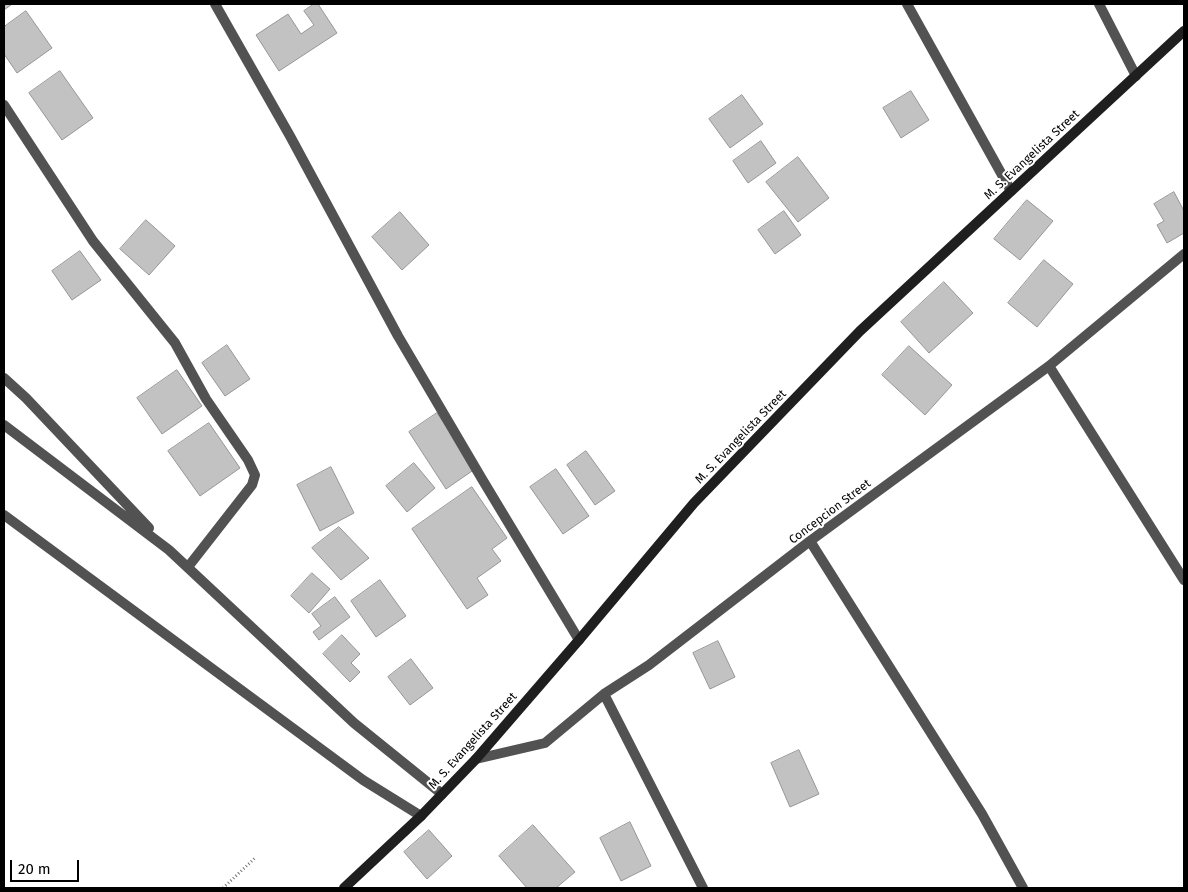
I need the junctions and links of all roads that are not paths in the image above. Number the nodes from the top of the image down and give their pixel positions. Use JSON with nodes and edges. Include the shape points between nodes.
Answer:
{"nodes":[{"id":1,"x":215,"y":4,"type":"edge"},
{"id":2,"x":907,"y":4,"type":"edge"},
{"id":3,"x":1099,"y":4,"type":"edge"},
{"id":4,"x":1184,"y":31,"type":"edge"},
{"id":5,"x":1136,"y":76,"type":"junction"},
{"id":6,"x":4,"y":105,"type":"edge"},
{"id":7,"x":1011,"y":192,"type":"junction"},
{"id":8,"x":1184,"y":254,"type":"edge"},
{"id":9,"x":1049,"y":366,"type":"junction"},
{"id":10,"x":4,"y":378,"type":"edge"},
{"id":11,"x":4,"y":425,"type":"edge"},
{"id":12,"x":4,"y":515,"type":"edge"},
{"id":13,"x":810,"y":541,"type":"junction"},
{"id":14,"x":169,"y":550,"type":"junction"},
{"id":15,"x":188,"y":567,"type":"junction"},
{"id":16,"x":1184,"y":580,"type":"edge"},
{"id":17,"x":579,"y":640,"type":"junction"},
{"id":18,"x":604,"y":694,"type":"junction"},
{"id":19,"x":476,"y":759,"type":"junction"},
{"id":20,"x":442,"y":794,"type":"junction"},
{"id":21,"x":421,"y":816,"type":"junction"},
{"id":22,"x":344,"y":888,"type":"edge"},
{"id":23,"x":703,"y":888,"type":"edge"},
{"id":24,"x":1023,"y":888,"type":"edge"}],
"edges":[{"from":1,"to":17,"type":"street","via":[[398,336]]},
{"from":2,"to":7,"type":"street"},
{"from":3,"to":5,"type":"street"},
{"from":4,"to":5,"type":"street","name":"M. S. Evangelista Street"},
{"from":5,"to":7,"type":"street","name":"M. S. Evangelista Street"},
{"from":6,"to":15,"type":"street","via":[[93,241],[175,343],[206,399],[248,460],[254,475],[252,485]]},
{"from":7,"to":17,"type":"street","name":"M. S. Evangelista Street","via":[[860,331],[694,503]]},
{"from":8,"to":9,"type":"street","name":"Concepcion Street"},
{"from":9,"to":13,"type":"street","name":"Concepcion Street"},
{"from":9,"to":16,"type":"street"},
{"from":10,"to":14,"type":"street"},
{"from":11,"to":14,"type":"street"},
{"from":12,"to":21,"type":"street","via":[[363,780]]},
{"from":13,"to":18,"type":"street","name":"Concepcion Street","via":[[649,665]]},
{"from":13,"to":24,"type":"street","via":[[982,814]]},
{"from":14,"to":15,"type":"street"},
{"from":15,"to":20,"type":"street","via":[[354,723]]},
{"from":17,"to":19,"type":"street","name":"M. S. Evangelista Street"},
{"from":18,"to":19,"type":"street","name":"Concepcion Street","via":[[545,743]]},
{"from":18,"to":23,"type":"street"},
{"from":19,"to":20,"type":"street","name":"M. S. Evangelista Street"},
{"from":20,"to":21,"type":"street","name":"M. S. Evangelista Street"},
{"from":21,"to":22,"type":"street","name":"M. S. Evangelista Street"}]}
